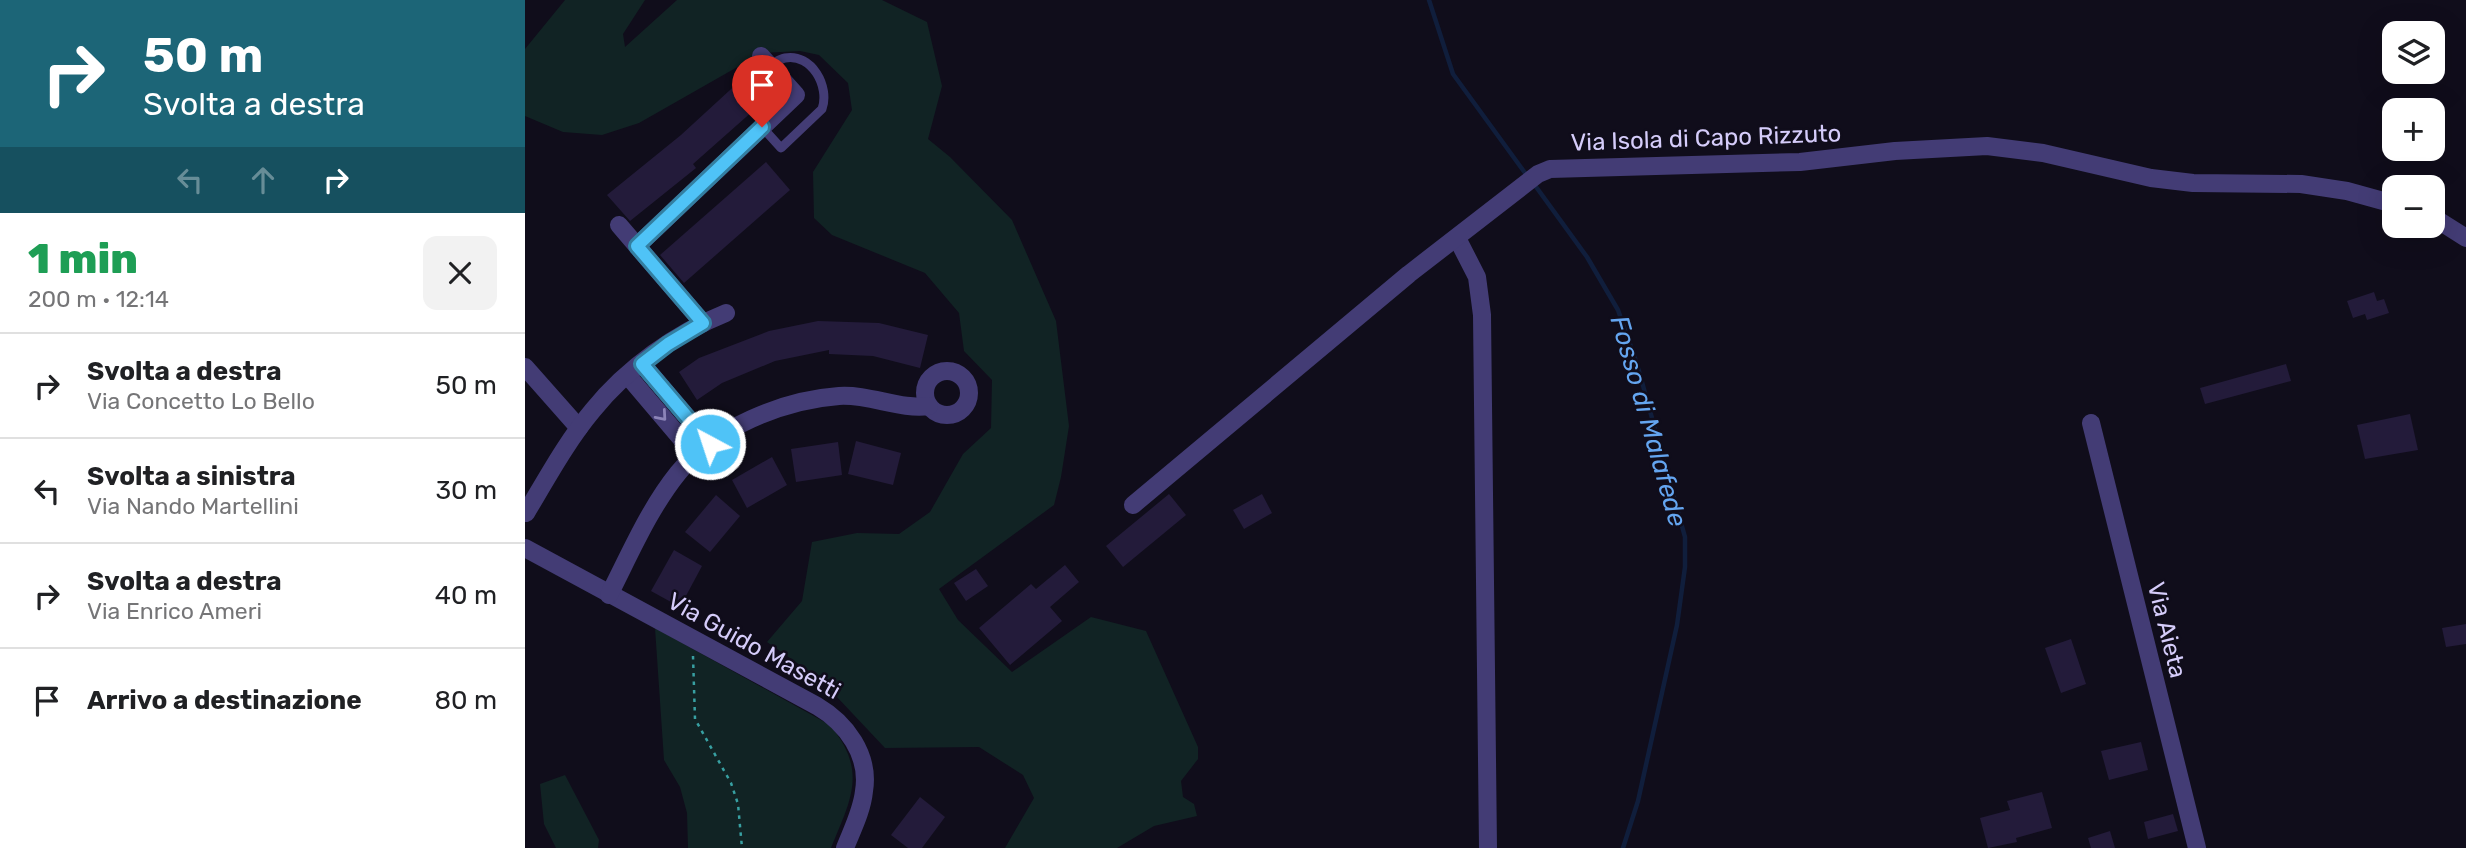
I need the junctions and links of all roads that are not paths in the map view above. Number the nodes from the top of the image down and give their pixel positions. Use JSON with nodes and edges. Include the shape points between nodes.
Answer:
{"nodes":[{"id":1,"x":765,"y":61,"type":"joint"},
{"id":2,"x":762,"y":127,"type":"junction"},
{"id":3,"x":2382,"y":201,"type":"edge"},
{"id":4,"x":619,"y":225,"type":"dead end"},
{"id":5,"x":2445,"y":225,"type":"edge"},
{"id":6,"x":1457,"y":238,"type":"junction"},
{"id":7,"x":2466,"y":238,"type":"edge"},
{"id":8,"x":637,"y":246,"type":"junction"},
{"id":9,"x":726,"y":313,"type":"dead end"},
{"id":10,"x":703,"y":323,"type":"junction"},
{"id":11,"x":642,"y":364,"type":"junction"},
{"id":12,"x":525,"y":367,"type":"edge"},
{"id":13,"x":628,"y":376,"type":"junction"},
{"id":14,"x":929,"y":406,"type":"dead end"},
{"id":15,"x":2091,"y":423,"type":"dead end"},
{"id":16,"x":579,"y":428,"type":"junction"},
{"id":17,"x":703,"y":450,"type":"junction"},
{"id":18,"x":1133,"y":505,"type":"dead end"},
{"id":19,"x":526,"y":513,"type":"edge"},
{"id":20,"x":525,"y":548,"type":"edge"},
{"id":21,"x":609,"y":595,"type":"junction"},
{"id":22,"x":845,"y":848,"type":"edge"},
{"id":23,"x":1488,"y":848,"type":"edge"},
{"id":24,"x":2197,"y":848,"type":"edge"}],
"edges":[{"from":1,"to":2,"type":"street","via":[[796,95]]},
{"from":1,"to":2,"type":"lane","via":[[785,58],[805,63],[822,80],[825,101],[781,148]]},
{"from":2,"to":8,"type":"street"},
{"from":3,"to":6,"type":"street","name":"Via Isola di Capo Rizzuto","via":[[2301,184],[2161,180],[2043,153],[1987,146],[1800,162],[1558,168],[1538,174]]},
{"from":4,"to":8,"type":"street"},
{"from":5,"to":7,"type":"street"},
{"from":6,"to":18,"type":"street","name":"Via Isola di Capo Rizzuto"},
{"from":6,"to":23,"type":"street","via":[[1477,277],[1482,315]]},
{"from":8,"to":10,"type":"street"},
{"from":9,"to":10,"type":"street"},
{"from":10,"to":11,"type":"street"},
{"from":11,"to":13,"type":"street"},
{"from":11,"to":17,"type":"street"},
{"from":12,"to":16,"type":"street"},
{"from":13,"to":16,"type":"street"},
{"from":13,"to":17,"type":"street","one_way":true},
{"from":14,"to":17,"type":"street","via":[[915,408],[855,396],[823,398],[764,415]]},
{"from":15,"to":24,"type":"street","name":"Via Aieta"},
{"from":16,"to":19,"type":"street"},
{"from":17,"to":21,"type":"street","via":[[666,489]]},
{"from":20,"to":21,"type":"street","name":"Via Guido Masetti"},
{"from":21,"to":22,"type":"street","name":"Via Guido Masetti","via":[[821,708],[847,731],[863,764],[865,784]]}]}
